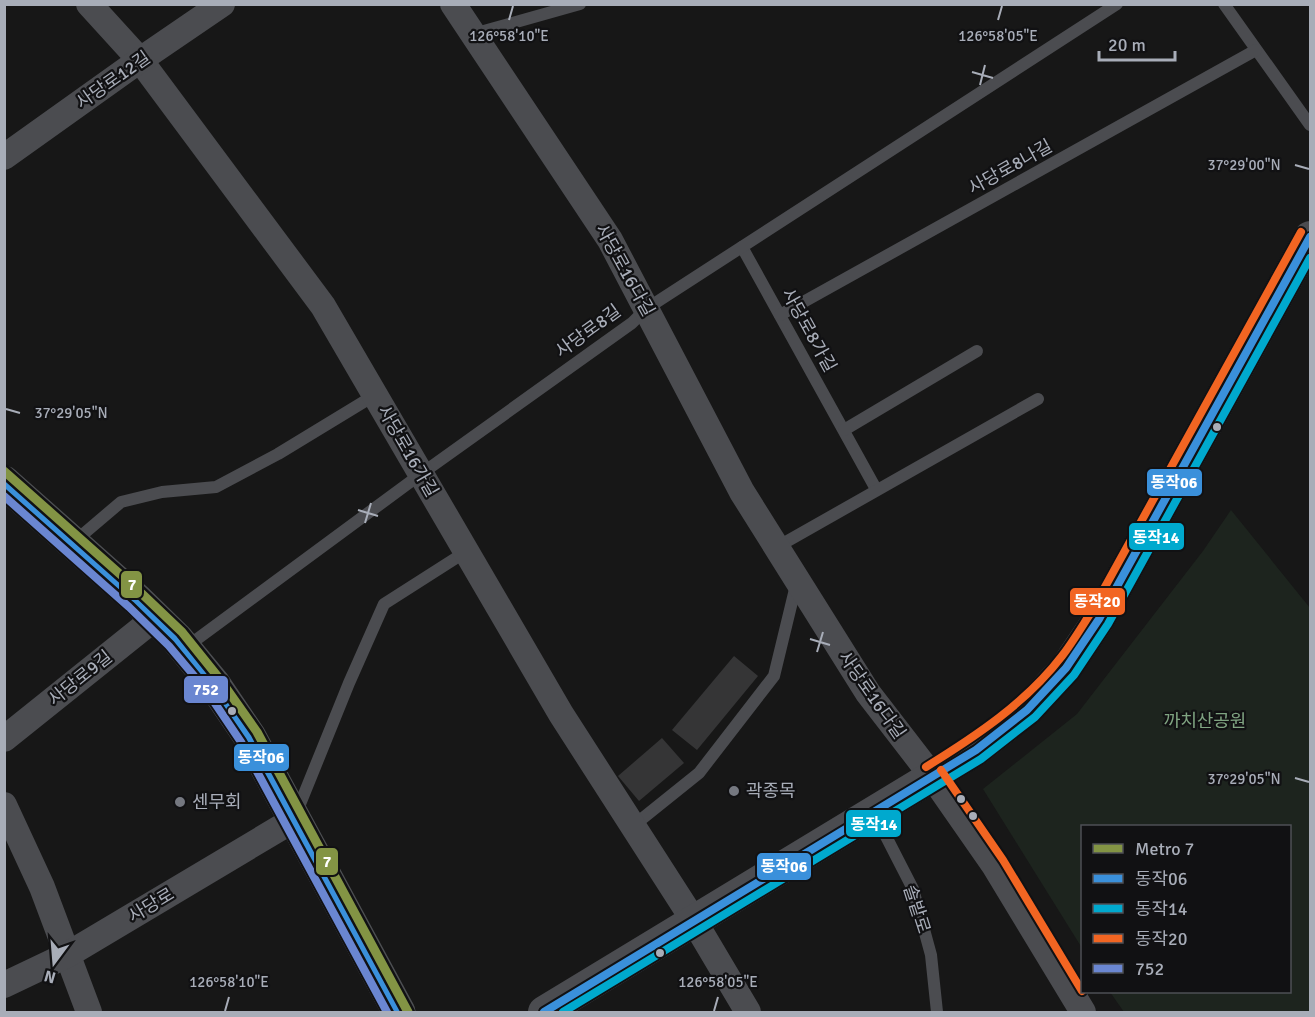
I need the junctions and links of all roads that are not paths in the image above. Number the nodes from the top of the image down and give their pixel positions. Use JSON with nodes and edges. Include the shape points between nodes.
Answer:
{"nodes":[{"id":1,"x":89,"y":4,"type":"edge"},
{"id":2,"x":222,"y":4,"type":"edge"},
{"id":3,"x":453,"y":4,"type":"edge"},
{"id":4,"x":580,"y":4,"type":"edge"},
{"id":5,"x":1117,"y":4,"type":"edge"},
{"id":6,"x":1224,"y":4,"type":"edge"},
{"id":7,"x":473,"y":33,"type":"junction"},
{"id":8,"x":1256,"y":50,"type":"junction"},
{"id":9,"x":140,"y":60,"type":"junction"},
{"id":10,"x":1311,"y":125,"type":"edge"},
{"id":11,"x":4,"y":157,"type":"edge"},
{"id":12,"x":1311,"y":237,"type":"edge"},
{"id":13,"x":742,"y":247,"type":"junction"},
{"id":14,"x":646,"y":309,"type":"junction"},
{"id":15,"x":780,"y":315,"type":"junction"},
{"id":16,"x":977,"y":351,"type":"dead end"},
{"id":17,"x":375,"y":395,"type":"junction"},
{"id":18,"x":1038,"y":399,"type":"dead end"},
{"id":19,"x":843,"y":430,"type":"junction"},
{"id":20,"x":421,"y":474,"type":"junction"},
{"id":21,"x":4,"y":482,"type":"edge"},
{"id":22,"x":876,"y":489,"type":"junction"},
{"id":23,"x":73,"y":543,"type":"junction"},
{"id":24,"x":777,"y":547,"type":"junction"},
{"id":25,"x":467,"y":551,"type":"junction"},
{"id":26,"x":797,"y":580,"type":"junction"},
{"id":27,"x":155,"y":618,"type":"junction"},
{"id":28,"x":185,"y":648,"type":"junction"},
{"id":29,"x":4,"y":739,"type":"edge"},
{"id":30,"x":932,"y":776,"type":"junction"},
{"id":31,"x":4,"y":805,"type":"edge"},
{"id":32,"x":874,"y":812,"type":"junction"},
{"id":33,"x":295,"y":819,"type":"junction"},
{"id":34,"x":633,"y":826,"type":"junction"},
{"id":35,"x":694,"y":921,"type":"junction"},
{"id":36,"x":67,"y":955,"type":"junction"},
{"id":37,"x":4,"y":985,"type":"edge"},
{"id":38,"x":89,"y":1012,"type":"edge"},
{"id":39,"x":399,"y":1012,"type":"edge"},
{"id":40,"x":544,"y":1012,"type":"edge"},
{"id":41,"x":748,"y":1012,"type":"edge"},
{"id":42,"x":937,"y":1012,"type":"edge"},
{"id":43,"x":1083,"y":1012,"type":"edge"}],
"edges":[{"from":1,"to":9,"type":"street","name":"사당로16가길"},
{"from":2,"to":9,"type":"street","name":"사당로12길"},
{"from":3,"to":7,"type":"street","name":"사당로16다길"},
{"from":4,"to":7,"type":"lane"},
{"from":5,"to":13,"type":"lane","name":"사당로8길"},
{"from":6,"to":8,"type":"lane"},
{"from":7,"to":14,"type":"street","name":"사당로16다길","via":[[610,240]]},
{"from":8,"to":10,"type":"lane"},
{"from":8,"to":15,"type":"lane","name":"사당로8나길"},
{"from":9,"to":11,"type":"street","name":"사당로12길"},
{"from":9,"to":17,"type":"street","name":"사당로16가길","via":[[323,306]]},
{"from":12,"to":30,"type":"street","via":[[1099,619],[1066,668],[1027,710],[976,750]]},
{"from":13,"to":14,"type":"lane","name":"사당로8길"},
{"from":13,"to":15,"type":"lane","name":"사당로8가길"},
{"from":14,"to":20,"type":"lane","name":"사당로8길","via":[[632,323]]},
{"from":14,"to":24,"type":"street","name":"사당로16다길","via":[[742,492]]},
{"from":15,"to":19,"type":"lane","name":"사당로8가길"},
{"from":16,"to":19,"type":"lane"},
{"from":17,"to":20,"type":"street","name":"사당로16가길"},
{"from":17,"to":23,"type":"lane","via":[[216,487],[162,492],[121,502]]},
{"from":18,"to":22,"type":"lane"},
{"from":19,"to":22,"type":"lane","name":"사당로8가길"},
{"from":20,"to":25,"type":"street","name":"사당로16가길"},
{"from":20,"to":28,"type":"lane","name":"사당로8길"},
{"from":21,"to":23,"type":"main road"},
{"from":22,"to":24,"type":"lane"},
{"from":23,"to":27,"type":"main road"},
{"from":24,"to":26,"type":"street","name":"사당로16다길"},
{"from":25,"to":33,"type":"lane","via":[[384,604]]},
{"from":25,"to":34,"type":"street","name":"사당로16가길","via":[[561,714]]},
{"from":26,"to":30,"type":"street","name":"사당로16다길","via":[[868,693]]},
{"from":26,"to":34,"type":"lane","via":[[774,676],[699,773]]},
{"from":27,"to":28,"type":"main road"},
{"from":27,"to":29,"type":"street","name":"사당로9길"},
{"from":28,"to":33,"type":"main road","via":[[250,737]]},
{"from":30,"to":32,"type":"street"},
{"from":30,"to":43,"type":"street","name":"사당로16다길","via":[[994,865]]},
{"from":31,"to":36,"type":"street","via":[[42,887]]},
{"from":32,"to":35,"type":"street"},
{"from":32,"to":42,"type":"lane","name":"솔밭로","via":[[913,889],[931,955]]},
{"from":33,"to":36,"type":"street","name":"사당로"},
{"from":33,"to":39,"type":"main road"},
{"from":34,"to":35,"type":"street","name":"사당로16가길"},
{"from":35,"to":40,"type":"street"},
{"from":35,"to":41,"type":"street","name":"사당로16가길"},
{"from":36,"to":37,"type":"street","name":"사당로"},
{"from":36,"to":38,"type":"street"}]}
